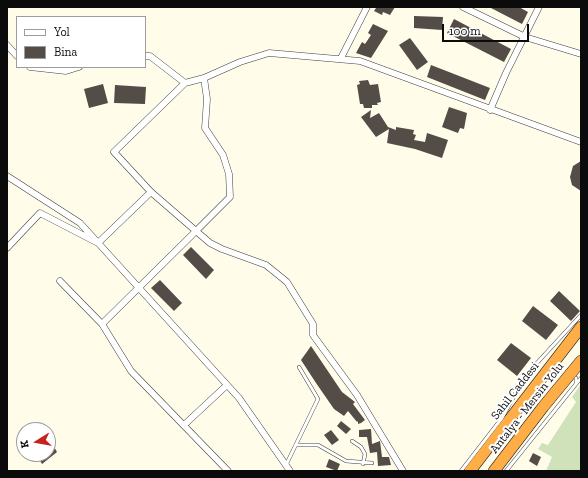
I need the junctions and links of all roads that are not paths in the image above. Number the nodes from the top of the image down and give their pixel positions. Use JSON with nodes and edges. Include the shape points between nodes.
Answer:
{"nodes":[{"id":1,"x":367,"y":7,"type":"edge"},
{"id":2,"x":463,"y":7,"type":"edge"},
{"id":3,"x":539,"y":7,"type":"edge"},
{"id":4,"x":525,"y":37,"type":"junction"},
{"id":5,"x":7,"y":44,"type":"edge"},
{"id":6,"x":581,"y":54,"type":"edge"},
{"id":7,"x":16,"y":55,"type":"edge"},
{"id":8,"x":146,"y":56,"type":"edge"},
{"id":9,"x":341,"y":58,"type":"junction"},
{"id":10,"x":39,"y":68,"type":"edge"},
{"id":11,"x":76,"y":68,"type":"edge"},
{"id":12,"x":204,"y":78,"type":"junction"},
{"id":13,"x":185,"y":83,"type":"junction"},
{"id":14,"x":490,"y":110,"type":"junction"},
{"id":15,"x":581,"y":142,"type":"edge"},
{"id":16,"x":7,"y":176,"type":"edge"},
{"id":17,"x":151,"y":192,"type":"junction"},
{"id":18,"x":196,"y":231,"type":"junction"},
{"id":19,"x":98,"y":243,"type":"junction"},
{"id":20,"x":7,"y":248,"type":"edge"},
{"id":21,"x":60,"y":281,"type":"dead end"},
{"id":22,"x":140,"y":288,"type":"junction"},
{"id":23,"x":581,"y":315,"type":"edge"},
{"id":24,"x":102,"y":324,"type":"junction"},
{"id":25,"x":581,"y":327,"type":"edge"},
{"id":26,"x":581,"y":361,"type":"edge"},
{"id":27,"x":299,"y":367,"type":"dead end"},
{"id":28,"x":576,"y":378,"type":"dead end"},
{"id":29,"x":581,"y":378,"type":"edge"},
{"id":30,"x":576,"y":384,"type":"junction"},
{"id":31,"x":227,"y":385,"type":"junction"},
{"id":32,"x":184,"y":425,"type":"junction"},
{"id":33,"x":352,"y":441,"type":"dead end"},
{"id":34,"x":296,"y":445,"type":"junction"},
{"id":35,"x":372,"y":463,"type":"dead end"},
{"id":36,"x":363,"y":464,"type":"junction"},
{"id":37,"x":286,"y":465,"type":"junction"},
{"id":38,"x":228,"y":471,"type":"edge"},
{"id":39,"x":290,"y":471,"type":"edge"},
{"id":40,"x":403,"y":471,"type":"edge"},
{"id":41,"x":461,"y":471,"type":"edge"},
{"id":42,"x":470,"y":471,"type":"edge"},
{"id":43,"x":494,"y":471,"type":"edge"},
{"id":44,"x":506,"y":471,"type":"edge"}],
"edges":[{"from":1,"to":9,"type":"street"},
{"from":2,"to":4,"type":"street"},
{"from":3,"to":4,"type":"street"},
{"from":4,"to":6,"type":"street"},
{"from":4,"to":14,"type":"street"},
{"from":5,"to":7,"type":"street"},
{"from":8,"to":13,"type":"street","via":[[150,56]]},
{"from":9,"to":12,"type":"street","via":[[269,53],[240,62]]},
{"from":9,"to":14,"type":"street","via":[[360,61]]},
{"from":10,"to":11,"type":"street","via":[[66,71]]},
{"from":12,"to":13,"type":"street"},
{"from":12,"to":18,"type":"street","via":[[207,98],[205,128],[223,154],[229,174],[230,197]]},
{"from":13,"to":17,"type":"street","via":[[114,152]]},
{"from":14,"to":15,"type":"street"},
{"from":16,"to":19,"type":"street","via":[[80,224]]},
{"from":17,"to":18,"type":"street"},
{"from":17,"to":19,"type":"street"},
{"from":18,"to":22,"type":"street"},
{"from":18,"to":40,"type":"street","via":[[222,249],[266,265],[287,282],[313,324],[313,336],[357,395]]},
{"from":19,"to":20,"type":"street","via":[[40,213]]},
{"from":19,"to":22,"type":"street"},
{"from":21,"to":24,"type":"street"},
{"from":22,"to":24,"type":"street"},
{"from":22,"to":31,"type":"street"},
{"from":23,"to":41,"type":"lane","via":[[525,376],[502,418]]},
{"from":24,"to":32,"type":"street","via":[[131,371]]},
{"from":25,"to":42,"type":"highway","name":"Sahil Caddesi"},
{"from":26,"to":43,"type":"highway","name":"Antalya - Mersin Yolu"},
{"from":27,"to":34,"type":"lane","via":[[318,399]]},
{"from":28,"to":30,"type":"lane"},
{"from":29,"to":30,"type":"lane"},
{"from":30,"to":44,"type":"lane"},
{"from":31,"to":32,"type":"street"},
{"from":31,"to":37,"type":"street"},
{"from":32,"to":38,"type":"street"},
{"from":33,"to":36,"type":"lane","via":[[361,447],[365,454]]},
{"from":34,"to":36,"type":"lane","via":[[318,445],[346,461]]},
{"from":34,"to":37,"type":"lane"},
{"from":35,"to":36,"type":"lane"},
{"from":37,"to":39,"type":"street"}]}
